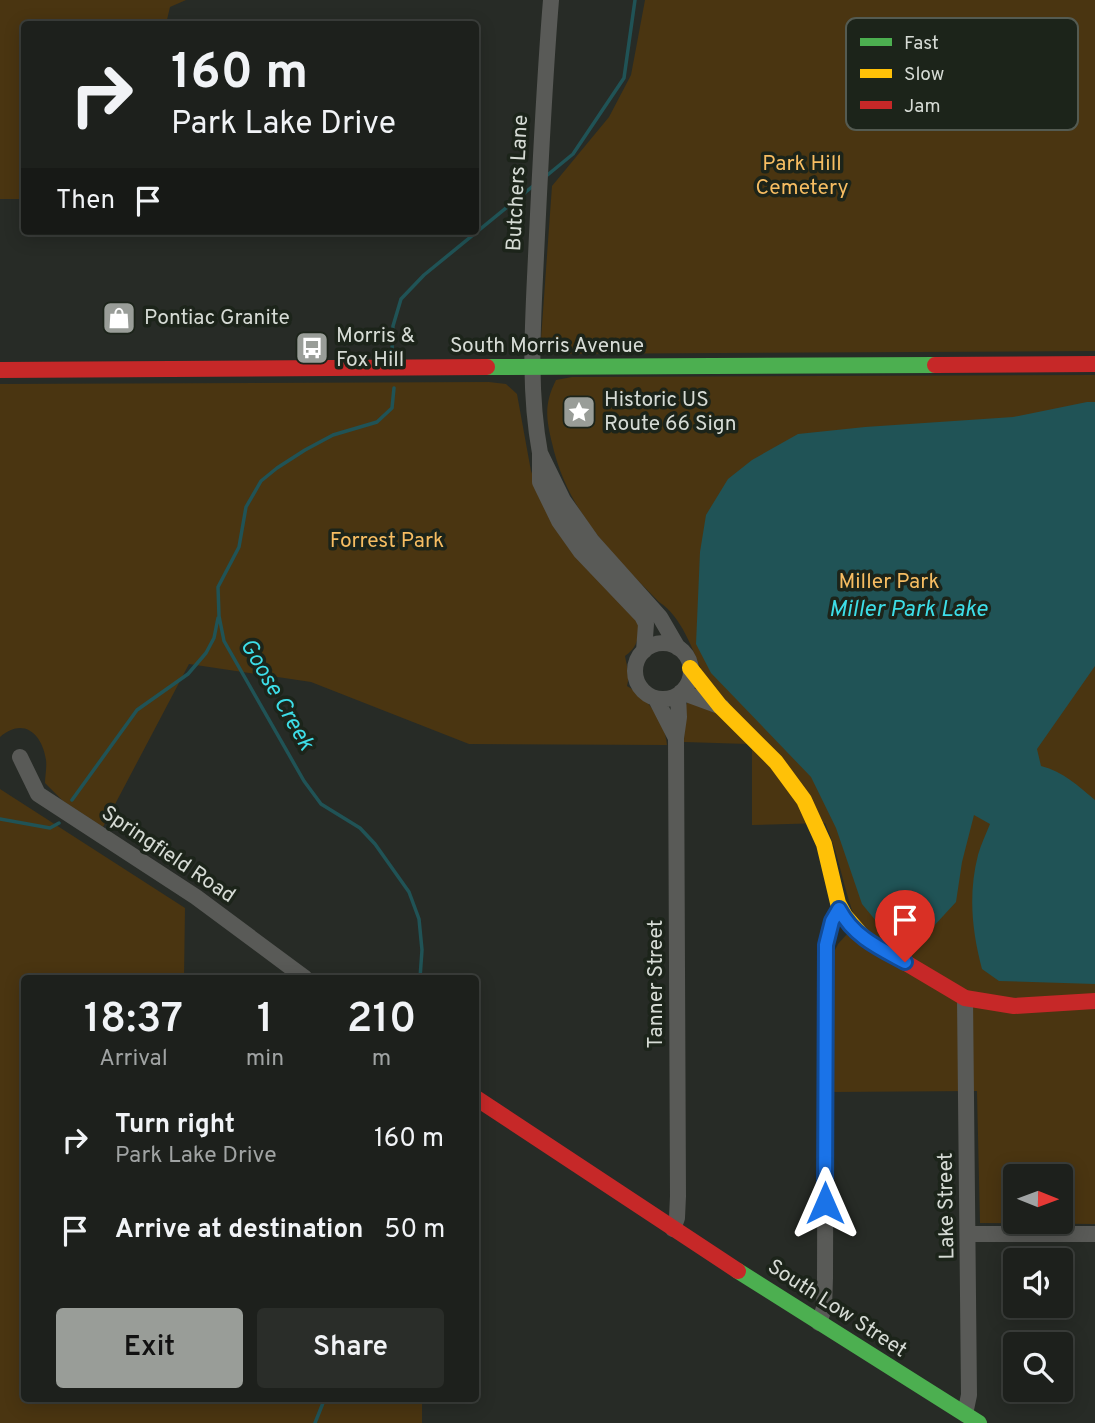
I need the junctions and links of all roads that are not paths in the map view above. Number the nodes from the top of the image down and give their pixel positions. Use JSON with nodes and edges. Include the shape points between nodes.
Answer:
{"nodes":[{"id":1,"x":551,"y":0,"type":"edge"},
{"id":2,"x":1095,"y":364,"type":"edge"},
{"id":3,"x":532,"y":368,"type":"junction"},
{"id":4,"x":0,"y":370,"type":"edge"},
{"id":5,"x":540,"y":453,"type":"junction"},
{"id":6,"x":678,"y":648,"type":"junction"},
{"id":7,"x":644,"y":651,"type":"junction"},
{"id":8,"x":691,"y":668,"type":"junction"},
{"id":9,"x":680,"y":694,"type":"junction"},
{"id":10,"x":656,"y":698,"type":"junction"},
{"id":11,"x":722,"y":707,"type":"junction"},
{"id":12,"x":676,"y":738,"type":"junction"},
{"id":13,"x":20,"y":757,"type":"dead end"},
{"id":14,"x":839,"y":909,"type":"junction"},
{"id":15,"x":301,"y":975,"type":"edge"},
{"id":16,"x":965,"y":998,"type":"junction"},
{"id":17,"x":1095,"y":1001,"type":"edge"},
{"id":18,"x":479,"y":1100,"type":"edge"},
{"id":19,"x":673,"y":1229,"type":"junction"},
{"id":20,"x":968,"y":1234,"type":"junction"},
{"id":21,"x":1095,"y":1234,"type":"edge"},
{"id":22,"x":819,"y":1322,"type":"junction"},
{"id":23,"x":972,"y":1418,"type":"edge"}],
"edges":[{"from":1,"to":3,"type":"street","name":"Butchers Lane"},
{"from":2,"to":3,"type":"street","name":"South Morris Avenue"},
{"from":3,"to":4,"type":"street","name":"South Morris Avenue"},
{"from":3,"to":5,"type":"street"},
{"from":5,"to":6,"type":"street","via":[[563,500],[660,617]]},
{"from":5,"to":7,"type":"street","via":[[540,482],[559,521],[581,552],[642,616],[646,624]]},
{"from":6,"to":7,"type":"street","via":[[660,644]]},
{"from":6,"to":8,"type":"street"},
{"from":7,"to":10,"type":"street","via":[[636,663],[637,681]]},
{"from":8,"to":9,"type":"street"},
{"from":8,"to":11,"type":"street"},
{"from":9,"to":10,"type":"street"},
{"from":9,"to":11,"type":"street"},
{"from":9,"to":12,"type":"street","name":"Tanner Street"},
{"from":10,"to":12,"type":"street","name":"Tanner Street"},
{"from":11,"to":14,"type":"street","via":[[745,728],[807,805],[823,841]]},
{"from":12,"to":19,"type":"street","name":"Tanner Street","via":[[678,1196]]},
{"from":13,"to":15,"type":"street","name":"Springfield Road","via":[[38,794],[196,897]]},
{"from":14,"to":16,"type":"street","via":[[868,942]]},
{"from":14,"to":22,"type":"street","via":[[826,945],[825,1288]]},
{"from":16,"to":17,"type":"street","via":[[1010,1006]]},
{"from":16,"to":20,"type":"street","name":"Lake Street"},
{"from":18,"to":19,"type":"street"},
{"from":19,"to":22,"type":"street","name":"South Low Street"},
{"from":20,"to":21,"type":"street"},
{"from":20,"to":23,"type":"street","name":"Lake Street"},
{"from":22,"to":23,"type":"street","name":"South Low Street"}]}
